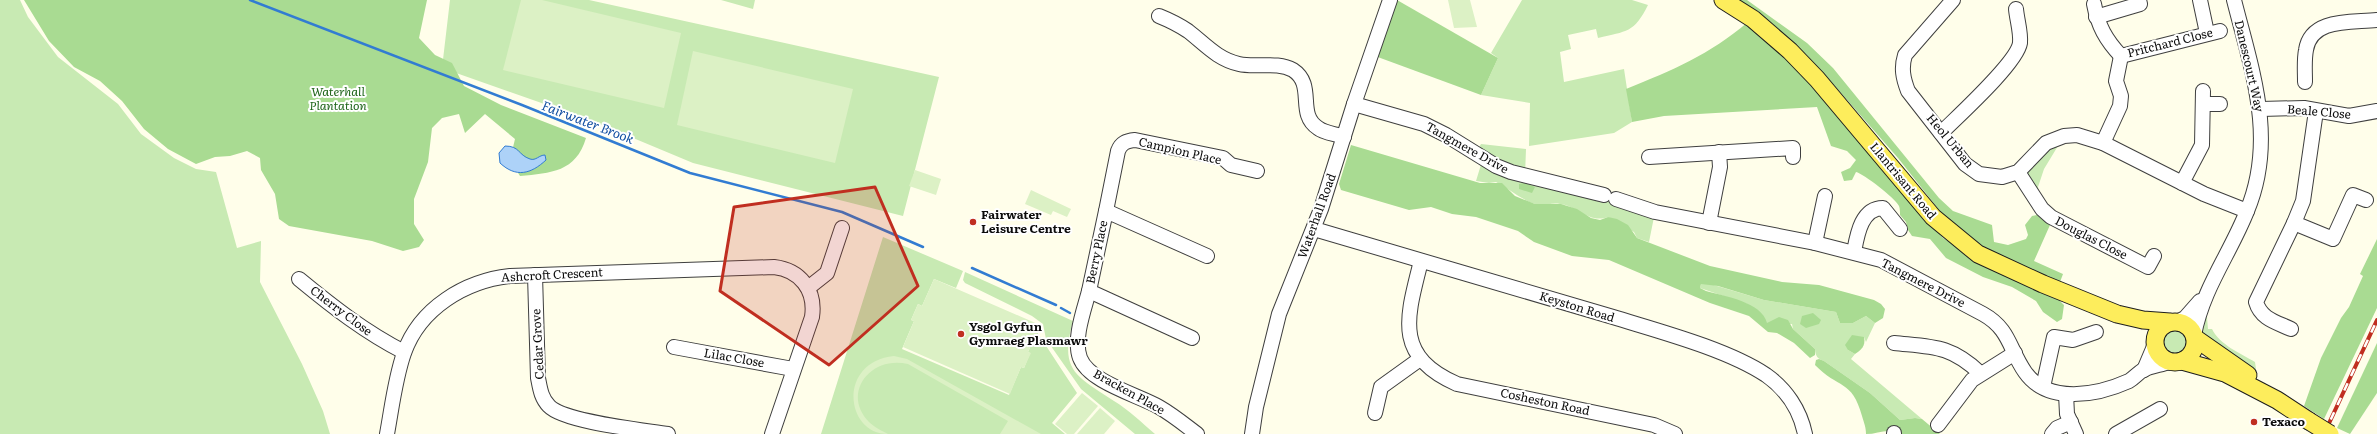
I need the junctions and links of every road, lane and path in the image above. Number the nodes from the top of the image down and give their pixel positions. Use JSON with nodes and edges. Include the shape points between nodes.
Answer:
{"nodes":[{"id":1,"x":1390,"y":0,"type":"edge"},
{"id":2,"x":1723,"y":0,"type":"edge"},
{"id":3,"x":1953,"y":0,"type":"edge"},
{"id":4,"x":2140,"y":0,"type":"edge"},
{"id":5,"x":2200,"y":0,"type":"edge"},
{"id":6,"x":2234,"y":0,"type":"edge"},
{"id":7,"x":1159,"y":16,"type":"dead end"},
{"id":8,"x":2012,"y":18,"type":"dead end"},
{"id":9,"x":2377,"y":20,"type":"edge"},
{"id":10,"x":2121,"y":56,"type":"junction"},
{"id":11,"x":2305,"y":82,"type":"dead end"},
{"id":12,"x":1354,"y":104,"type":"junction"},
{"id":13,"x":2220,"y":104,"type":"dead end"},
{"id":14,"x":2261,"y":109,"type":"junction"},
{"id":15,"x":2316,"y":111,"type":"junction"},
{"id":16,"x":2377,"y":111,"type":"edge"},
{"id":17,"x":1941,"y":133,"type":"junction"},
{"id":18,"x":1344,"y":137,"type":"junction"},
{"id":19,"x":2103,"y":143,"type":"junction"},
{"id":20,"x":1719,"y":152,"type":"junction"},
{"id":21,"x":1793,"y":157,"type":"dead end"},
{"id":22,"x":1658,"y":160,"type":"dead end"},
{"id":23,"x":1257,"y":172,"type":"dead end"},
{"id":24,"x":2018,"y":172,"type":"junction"},
{"id":25,"x":2182,"y":183,"type":"junction"},
{"id":26,"x":2366,"y":200,"type":"dead end"},
{"id":27,"x":1827,"y":205,"type":"dead end"},
{"id":28,"x":1106,"y":211,"type":"junction"},
{"id":29,"x":2247,"y":211,"type":"junction"},
{"id":30,"x":1709,"y":223,"type":"junction"},
{"id":31,"x":2294,"y":223,"type":"junction"},
{"id":32,"x":842,"y":228,"type":"dead end"},
{"id":33,"x":1314,"y":229,"type":"junction"},
{"id":34,"x":1900,"y":229,"type":"dead end"},
{"id":35,"x":1815,"y":244,"type":"junction"},
{"id":36,"x":1854,"y":252,"type":"junction"},
{"id":37,"x":1207,"y":256,"type":"dead end"},
{"id":38,"x":2154,"y":256,"type":"dead end"},
{"id":39,"x":1421,"y":261,"type":"junction"},
{"id":40,"x":535,"y":275,"type":"junction"},
{"id":41,"x":299,"y":279,"type":"dead end"},
{"id":42,"x":808,"y":288,"type":"junction"},
{"id":43,"x":2208,"y":289,"type":"junction"},
{"id":44,"x":1088,"y":291,"type":"junction"},
{"id":45,"x":2117,"y":314,"type":"junction"},
{"id":46,"x":2173,"y":322,"type":"junction"},
{"id":47,"x":2291,"y":329,"type":"dead end"},
{"id":48,"x":2096,"y":332,"type":"dead end"},
{"id":49,"x":2194,"y":337,"type":"junction"},
{"id":50,"x":1192,"y":338,"type":"dead end"},
{"id":51,"x":1894,"y":343,"type":"dead end"},
{"id":52,"x":2155,"y":343,"type":"junction"},
{"id":53,"x":674,"y":348,"type":"dead end"},
{"id":54,"x":404,"y":352,"type":"junction"},
{"id":55,"x":2015,"y":353,"type":"junction"},
{"id":56,"x":1420,"y":359,"type":"junction"},
{"id":57,"x":2176,"y":361,"type":"junction"},
{"id":58,"x":793,"y":369,"type":"junction"},
{"id":59,"x":2144,"y":370,"type":"junction"},
{"id":60,"x":1980,"y":373,"type":"junction"},
{"id":61,"x":2043,"y":387,"type":"junction"},
{"id":62,"x":2066,"y":394,"type":"junction"},
{"id":63,"x":2277,"y":400,"type":"junction"},
{"id":64,"x":2160,"y":409,"type":"dead end"},
{"id":65,"x":1375,"y":413,"type":"dead end"},
{"id":66,"x":1938,"y":425,"type":"dead end"},
{"id":67,"x":2074,"y":428,"type":"edge"},
{"id":68,"x":387,"y":434,"type":"edge"},
{"id":69,"x":668,"y":434,"type":"edge"},
{"id":70,"x":772,"y":434,"type":"edge"},
{"id":71,"x":1197,"y":434,"type":"edge"},
{"id":72,"x":1252,"y":434,"type":"edge"},
{"id":73,"x":1675,"y":434,"type":"edge"},
{"id":74,"x":1805,"y":434,"type":"edge"},
{"id":75,"x":2052,"y":434,"type":"edge"},
{"id":76,"x":2116,"y":434,"type":"edge"},
{"id":77,"x":2330,"y":434,"type":"edge"}],
"edges":[{"from":1,"to":12,"type":"street","name":"Waterhall Road"},
{"from":2,"to":45,"type":"main road","name":"Llantrisant Road","via":[[1753,19],[1790,51],[1817,79],[1933,217],[1953,235],[1978,254]]},
{"from":3,"to":17,"type":"street","name":"Heol Urban","via":[[1905,55],[1902,66],[1908,90]]},
{"from":4,"to":10,"type":"street","via":[[2140,4],[2095,10],[2107,42]]},
{"from":5,"to":10,"type":"street","name":"Pritchard Close","via":[[2213,32]]},
{"from":6,"to":14,"type":"street","name":"Danescourt Way"},
{"from":7,"to":18,"type":"street","via":[[1189,32],[1224,59],[1239,64],[1292,70],[1302,79],[1305,86],[1305,107],[1309,118],[1318,128]]},
{"from":8,"to":17,"type":"street","via":[[2020,35],[2017,52],[1975,101]]},
{"from":9,"to":11,"type":"street","via":[[2334,24],[2318,30],[2306,49]]},
{"from":10,"to":19,"type":"street","via":[[2116,81],[2121,96],[2120,106]]},
{"from":12,"to":18,"type":"street","name":"Waterhall Road"},
{"from":12,"to":30,"type":"street","name":"Tangmere Drive","via":[[1424,124],[1511,172],[1610,197],[1649,210]]},
{"from":13,"to":25,"type":"street","via":[[2204,98],[2202,145]]},
{"from":14,"to":15,"type":"street","name":"Beale Close","via":[[2304,108]]},
{"from":14,"to":29,"type":"street","name":"Danescourt Way","via":[[2257,181]]},
{"from":15,"to":16,"type":"street","name":"Beale Close","via":[[2349,116]]},
{"from":15,"to":31,"type":"street","via":[[2307,183]]},
{"from":17,"to":24,"type":"street","name":"Heol Urban","via":[[1965,164],[1979,174],[2002,177]]},
{"from":18,"to":33,"type":"street","name":"Waterhall Road"},
{"from":19,"to":24,"type":"street","via":[[2077,134],[2054,139],[2046,143]]},
{"from":19,"to":25,"type":"street"},
{"from":20,"to":21,"type":"street","via":[[1793,148]]},
{"from":20,"to":22,"type":"street"},
{"from":20,"to":30,"type":"street","via":[[1720,167]]},
{"from":23,"to":28,"type":"street","name":"Campion Place","via":[[1231,165],[1223,158],[1128,140],[1118,151]]},
{"from":24,"to":38,"type":"street","name":"Douglas Close","via":[[2042,209],[2051,217],[2148,267]]},
{"from":25,"to":29,"type":"street"},
{"from":26,"to":31,"type":"street","via":[[2353,195],[2333,239]]},
{"from":27,"to":35,"type":"street"},
{"from":28,"to":37,"type":"street","name":"Berry Place"},
{"from":28,"to":44,"type":"street","name":"Berry Place"},
{"from":29,"to":43,"type":"street","name":"Danescourt Way"},
{"from":30,"to":35,"type":"street","name":"Tangmere Drive"},
{"from":31,"to":47,"type":"street","via":[[2256,302],[2258,311],[2267,319]]},
{"from":32,"to":42,"type":"street","via":[[827,273]]},
{"from":33,"to":39,"type":"street","name":"Keyston Road"},
{"from":33,"to":72,"type":"street","name":"Waterhall Road","via":[[1279,314],[1256,407]]},
{"from":34,"to":36,"type":"street","via":[[1883,208],[1878,208],[1862,221]]},
{"from":35,"to":36,"type":"street","name":"Tangmere Drive"},
{"from":36,"to":55,"type":"street","name":"Tangmere Drive","via":[[1894,266],[1987,316],[2007,334]]},
{"from":39,"to":56,"type":"street","name":"Cosheston Road","via":[[1408,321],[1413,346]]},
{"from":39,"to":74,"type":"street","name":"Keyston Road","via":[[1664,333],[1733,358],[1766,375],[1781,388],[1795,406]]},
{"from":40,"to":42,"type":"street","name":"Ashcroft Crescent","via":[[774,267],[793,272]]},
{"from":40,"to":54,"type":"street","name":"Ashcroft Crescent","via":[[491,279],[455,293],[422,322]]},
{"from":40,"to":69,"type":"street","name":"Cedar Grove","via":[[538,378],[541,393],[548,406],[564,416]]},
{"from":41,"to":54,"type":"street","name":"Cherry Close","via":[[371,335]]},
{"from":42,"to":58,"type":"street","name":"Ashcroft Crescent","via":[[813,310]]},
{"from":43,"to":46,"type":"street","name":"Danescourt Way","via":[[2185,318]]},
{"from":43,"to":49,"type":"street","name":"Danescourt Way","via":[[2198,316]]},
{"from":44,"to":50,"type":"street","name":"Berry Place"},
{"from":44,"to":71,"type":"street","name":"Bracken Place","via":[[1078,341],[1080,357],[1085,366],[1098,377],[1159,407]]},
{"from":45,"to":46,"type":"main road","name":"Llantrisant Road","via":[[2143,320]]},
{"from":45,"to":52,"type":"main road","name":"Llantrisant Road"},
{"from":46,"to":49,"type":"main road","via":[[2185,325]]},
{"from":46,"to":52,"type":"main road","via":[[2158,330]]},
{"from":48,"to":61,"type":"street","via":[[2073,340],[2054,337]]},
{"from":49,"to":57,"type":"main road","via":[[2190,355]]},
{"from":49,"to":63,"type":"main road","via":[[2260,383]]},
{"from":51,"to":60,"type":"street","via":[[1942,348],[1964,358]]},
{"from":52,"to":57,"type":"main road","via":[[2160,355]]},
{"from":52,"to":59,"type":"street"},
{"from":53,"to":58,"type":"street","name":"Lilac Close"},
{"from":54,"to":68,"type":"street","name":"Ashcroft Crescent"},
{"from":55,"to":60,"type":"street"},
{"from":55,"to":61,"type":"street","name":"Tangmere Drive","via":[[2025,373]]},
{"from":56,"to":65,"type":"street","via":[[1381,387]]},
{"from":56,"to":73,"type":"street","name":"Cosheston Road","via":[[1440,376],[1457,384],[1646,423]]},
{"from":57,"to":59,"type":"street","name":"Tangmere Drive"},
{"from":57,"to":63,"type":"main road","via":[[2225,373]]},
{"from":58,"to":70,"type":"street","name":"Ashcroft Crescent"},
{"from":59,"to":62,"type":"street","name":"Tangmere Drive","via":[[2130,380],[2100,392]]},
{"from":60,"to":66,"type":"street"},
{"from":61,"to":62,"type":"street","name":"Tangmere Drive"},
{"from":62,"to":67,"type":"street","via":[[2067,414]]},
{"from":63,"to":77,"type":"main road","bridge":true},
{"from":64,"to":76,"type":"street","via":[[2144,425]]},
{"from":67,"to":75,"type":"street","via":[[2057,428]]}]}
